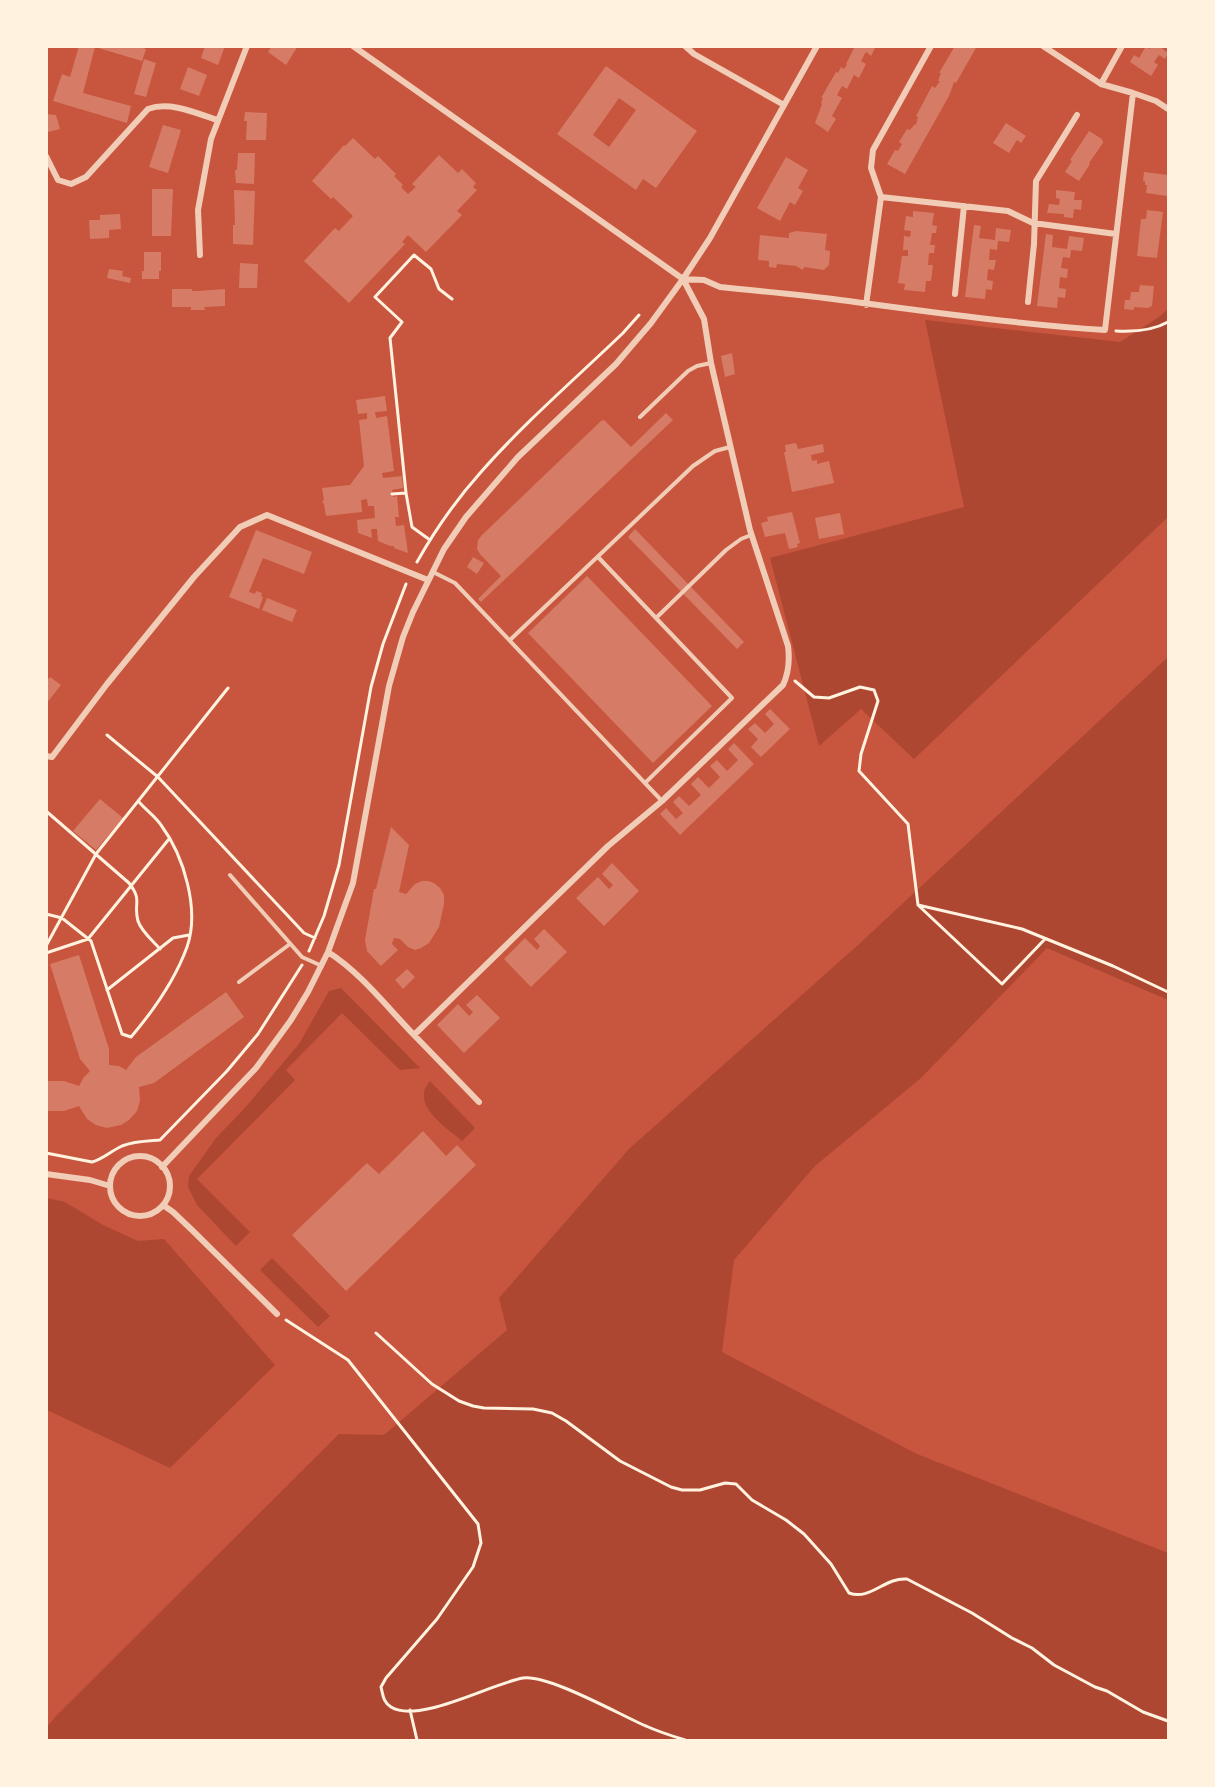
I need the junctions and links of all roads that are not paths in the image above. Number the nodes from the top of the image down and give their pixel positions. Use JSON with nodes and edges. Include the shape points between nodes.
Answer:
{"nodes":[{"id":1,"x":247,"y":46,"type":"edge"},
{"id":2,"x":354,"y":46,"type":"edge"},
{"id":3,"x":685,"y":46,"type":"edge"},
{"id":4,"x":817,"y":46,"type":"edge"},
{"id":5,"x":931,"y":46,"type":"edge"},
{"id":6,"x":1043,"y":46,"type":"edge"},
{"id":7,"x":1122,"y":46,"type":"edge"},
{"id":8,"x":1101,"y":84,"type":"junction"},
{"id":9,"x":1133,"y":93,"type":"junction"},
{"id":10,"x":784,"y":105,"type":"junction"},
{"id":11,"x":1168,"y":109,"type":"edge"},
{"id":12,"x":1077,"y":115,"type":"dead end"},
{"id":13,"x":217,"y":120,"type":"junction"},
{"id":14,"x":46,"y":156,"type":"edge"},
{"id":15,"x":880,"y":197,"type":"junction"},
{"id":16,"x":964,"y":206,"type":"junction"},
{"id":17,"x":1033,"y":223,"type":"junction"},
{"id":18,"x":1116,"y":234,"type":"junction"},
{"id":19,"x":200,"y":255,"type":"dead end"},
{"id":20,"x":683,"y":279,"type":"junction"},
{"id":21,"x":955,"y":294,"type":"dead end"},
{"id":22,"x":1028,"y":302,"type":"dead end"},
{"id":23,"x":866,"y":305,"type":"junction"},
{"id":24,"x":711,"y":363,"type":"junction"},
{"id":25,"x":640,"y":417,"type":"dead end"},
{"id":26,"x":731,"y":447,"type":"junction"},
{"id":27,"x":752,"y":535,"type":"junction"},
{"id":28,"x":598,"y":557,"type":"junction"},
{"id":29,"x":432,"y":572,"type":"junction"},
{"id":30,"x":428,"y":580,"type":"junction"},
{"id":31,"x":656,"y":618,"type":"junction"},
{"id":32,"x":509,"y":640,"type":"junction"},
{"id":33,"x":49,"y":757,"type":"edge"},
{"id":34,"x":644,"y":783,"type":"junction"},
{"id":35,"x":662,"y":801,"type":"junction"},
{"id":36,"x":230,"y":875,"type":"dead end"},
{"id":37,"x":290,"y":944,"type":"junction"},
{"id":38,"x":328,"y":952,"type":"junction"},
{"id":39,"x":322,"y":966,"type":"junction"},
{"id":40,"x":239,"y":982,"type":"dead end"},
{"id":41,"x":414,"y":1035,"type":"junction"},
{"id":42,"x":480,"y":1102,"type":"dead end"},
{"id":43,"x":162,"y":1167,"type":"junction"},
{"id":44,"x":46,"y":1174,"type":"edge"},
{"id":45,"x":110,"y":1186,"type":"junction"},
{"id":46,"x":163,"y":1205,"type":"junction"},
{"id":47,"x":277,"y":1314,"type":"road end"}],
"edges":[{"from":1,"to":13,"type":"street"},
{"from":2,"to":20,"type":"street"},
{"from":3,"to":10,"type":"street"},
{"from":4,"to":10,"type":"street"},
{"from":5,"to":15,"type":"street","via":[[873,150],[871,168]]},
{"from":6,"to":8,"type":"street"},
{"from":7,"to":8,"type":"street"},
{"from":8,"to":9,"type":"street"},
{"from":9,"to":11,"type":"street"},
{"from":9,"to":18,"type":"street"},
{"from":10,"to":20,"type":"street"},
{"from":12,"to":17,"type":"street","via":[[1036,181]]},
{"from":13,"to":14,"type":"street","via":[[169,106],[148,109],[86,177],[71,184],[58,180]]},
{"from":13,"to":19,"type":"street","via":[[198,210]]},
{"from":15,"to":16,"type":"street"},
{"from":15,"to":23,"type":"street"},
{"from":16,"to":17,"type":"street","via":[[1008,211]]},
{"from":16,"to":21,"type":"street"},
{"from":17,"to":18,"type":"street"},
{"from":17,"to":22,"type":"street"},
{"from":18,"to":23,"type":"street","via":[[1105,330]]},
{"from":20,"to":23,"type":"street"},
{"from":20,"to":24,"type":"street","via":[[704,319]]},
{"from":20,"to":29,"type":"street","via":[[616,364],[518,457],[486,493],[444,549]]},
{"from":24,"to":25,"type":"lane","via":[[688,371]]},
{"from":24,"to":26,"type":"street"},
{"from":26,"to":27,"type":"street"},
{"from":26,"to":28,"type":"lane","via":[[715,451],[693,466]]},
{"from":27,"to":31,"type":"lane","via":[[726,550]]},
{"from":27,"to":35,"type":"street","via":[[788,646],[788,675],[783,685]]},
{"from":28,"to":31,"type":"lane"},
{"from":28,"to":32,"type":"lane"},
{"from":29,"to":30,"type":"street"},
{"from":29,"to":32,"type":"lane","via":[[455,583]]},
{"from":30,"to":33,"type":"street","via":[[267,515],[240,527],[194,577]]},
{"from":30,"to":38,"type":"street","via":[[393,668],[353,883]]},
{"from":31,"to":34,"type":"lane","via":[[732,698]]},
{"from":32,"to":34,"type":"lane"},
{"from":34,"to":35,"type":"lane"},
{"from":35,"to":41,"type":"street","via":[[608,846]]},
{"from":36,"to":37,"type":"lane"},
{"from":37,"to":39,"type":"lane","via":[[302,957]]},
{"from":37,"to":40,"type":"lane"},
{"from":38,"to":39,"type":"street"},
{"from":38,"to":41,"type":"street","via":[[354,972]]},
{"from":39,"to":43,"type":"street","via":[[291,1020],[256,1068]]},
{"from":41,"to":42,"type":"street"},
{"from":43,"to":45,"type":"street","via":[[145,1157],[125,1160],[117,1167]]},
{"from":43,"to":46,"type":"street","via":[[170,1190]]},
{"from":44,"to":45,"type":"street"},
{"from":45,"to":46,"type":"street","via":[[117,1205],[125,1212],[145,1215]]},
{"from":46,"to":47,"type":"street"}]}
